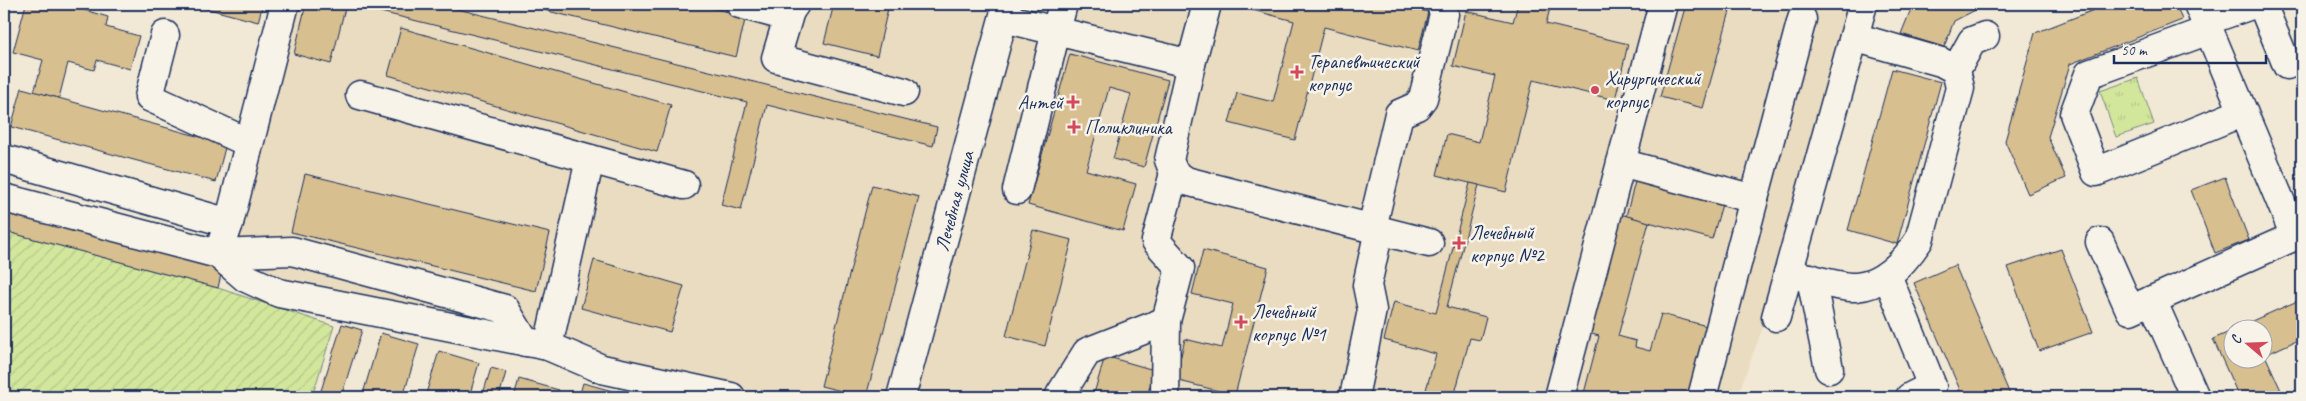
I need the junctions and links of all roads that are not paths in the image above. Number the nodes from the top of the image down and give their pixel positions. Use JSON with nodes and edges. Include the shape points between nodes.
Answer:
{"nodes":[{"id":1,"x":285,"y":4,"type":"edge"},
{"id":2,"x":740,"y":4,"type":"edge"},
{"id":3,"x":1063,"y":4,"type":"edge"},
{"id":4,"x":1207,"y":4,"type":"edge"},
{"id":5,"x":1441,"y":4,"type":"edge"},
{"id":6,"x":1663,"y":4,"type":"edge"},
{"id":7,"x":1863,"y":4,"type":"edge"},
{"id":8,"x":2254,"y":4,"type":"edge"},
{"id":9,"x":2262,"y":4,"type":"edge"},
{"id":10,"x":792,"y":7,"type":"edge"},
{"id":11,"x":1006,"y":11,"type":"edge"},
{"id":12,"x":2204,"y":18,"type":"edge"},
{"id":13,"x":1802,"y":19,"type":"dead end"},
{"id":14,"x":1056,"y":31,"type":"junction"},
{"id":15,"x":165,"y":35,"type":"dead end"},
{"id":16,"x":1985,"y":36,"type":"dead end"},
{"id":17,"x":1854,"y":37,"type":"junction"},
{"id":18,"x":1191,"y":64,"type":"junction"},
{"id":19,"x":2286,"y":65,"type":"dead end"},
{"id":20,"x":1956,"y":70,"type":"junction"},
{"id":21,"x":904,"y":92,"type":"dead end"},
{"id":22,"x":360,"y":95,"type":"dead end"},
{"id":23,"x":2243,"y":112,"type":"junction"},
{"id":24,"x":249,"y":143,"type":"junction"},
{"id":25,"x":4,"y":159,"type":"edge"},
{"id":26,"x":590,"y":159,"type":"junction"},
{"id":27,"x":1621,"y":163,"type":"junction"},
{"id":28,"x":1174,"y":173,"type":"junction"},
{"id":29,"x":684,"y":185,"type":"dead end"},
{"id":30,"x":1017,"y":190,"type":"dead end"},
{"id":31,"x":4,"y":198,"type":"edge"},
{"id":32,"x":1754,"y":199,"type":"junction"},
{"id":33,"x":229,"y":223,"type":"junction"},
{"id":34,"x":1376,"y":229,"type":"junction"},
{"id":35,"x":2100,"y":242,"type":"dead end"},
{"id":36,"x":1429,"y":243,"type":"dead end"},
{"id":37,"x":218,"y":254,"type":"junction"},
{"id":38,"x":1800,"y":275,"type":"junction"},
{"id":39,"x":1887,"y":275,"type":"junction"},
{"id":40,"x":2152,"y":300,"type":"junction"},
{"id":41,"x":1776,"y":317,"type":"dead end"},
{"id":42,"x":1166,"y":321,"type":"junction"},
{"id":43,"x":536,"y":344,"type":"junction"},
{"id":44,"x":1829,"y":368,"type":"dead end"},
{"id":45,"x":1060,"y":395,"type":"dead end"},
{"id":46,"x":731,"y":397,"type":"edge"},
{"id":47,"x":901,"y":397,"type":"edge"},
{"id":48,"x":1166,"y":397,"type":"edge"},
{"id":49,"x":1354,"y":397,"type":"edge"},
{"id":50,"x":1559,"y":397,"type":"edge"},
{"id":51,"x":1702,"y":397,"type":"edge"},
{"id":52,"x":1910,"y":397,"type":"edge"},
{"id":53,"x":2195,"y":397,"type":"edge"}],
"edges":[{"from":1,"to":24,"type":"street"},
{"from":2,"to":10,"type":"street","via":[[773,13]]},
{"from":3,"to":14,"type":"street"},
{"from":4,"to":18,"type":"street"},
{"from":5,"to":34,"type":"street","via":[[1444,14],[1426,88],[1417,106],[1399,114]]},
{"from":6,"to":27,"type":"street"},
{"from":7,"to":17,"type":"street"},
{"from":8,"to":12,"type":"street"},
{"from":9,"to":19,"type":"street"},
{"from":10,"to":21,"type":"street","via":[[776,58]]},
{"from":11,"to":14,"type":"street"},
{"from":11,"to":47,"type":"street","name":"Лечебная улица"},
{"from":12,"to":23,"type":"street"},
{"from":12,"to":23,"type":"street","via":[[2089,74],[2074,114],[2096,172]]},
{"from":13,"to":32,"type":"street"},
{"from":14,"to":18,"type":"street"},
{"from":14,"to":30,"type":"street"},
{"from":15,"to":24,"type":"street","via":[[149,97]]},
{"from":16,"to":20,"type":"street","via":[[1972,41]]},
{"from":17,"to":20,"type":"street","via":[[1940,62]]},
{"from":17,"to":38,"type":"street"},
{"from":18,"to":28,"type":"street","via":[[1169,160]]},
{"from":20,"to":39,"type":"street","via":[[1960,88],[1919,240],[1909,256]]},
{"from":22,"to":26,"type":"street"},
{"from":23,"to":40,"type":"street","via":[[2295,236]]},
{"from":24,"to":33,"type":"street"},
{"from":25,"to":33,"type":"street"},
{"from":26,"to":29,"type":"street"},
{"from":26,"to":43,"type":"street"},
{"from":27,"to":32,"type":"street"},
{"from":27,"to":50,"type":"street"},
{"from":28,"to":34,"type":"street","via":[[1186,182]]},
{"from":28,"to":42,"type":"street","via":[[1156,241],[1180,268]]},
{"from":31,"to":37,"type":"street"},
{"from":32,"to":51,"type":"street"},
{"from":33,"to":37,"type":"street"},
{"from":34,"to":36,"type":"street"},
{"from":34,"to":49,"type":"street","via":[[1367,285],[1372,310]]},
{"from":35,"to":40,"type":"street","via":[[2130,310]]},
{"from":37,"to":43,"type":"street","via":[[246,278],[279,293]]},
{"from":37,"to":43,"type":"street","via":[[292,251],[506,309]]},
{"from":38,"to":39,"type":"street","via":[[1854,288]]},
{"from":38,"to":41,"type":"street"},
{"from":38,"to":44,"type":"street"},
{"from":39,"to":52,"type":"street","via":[[1932,386]]},
{"from":40,"to":53,"type":"street"},
{"from":42,"to":45,"type":"street","via":[[1087,352]]},
{"from":42,"to":48,"type":"street"},
{"from":43,"to":46,"type":"street","via":[[602,369]]}]}
